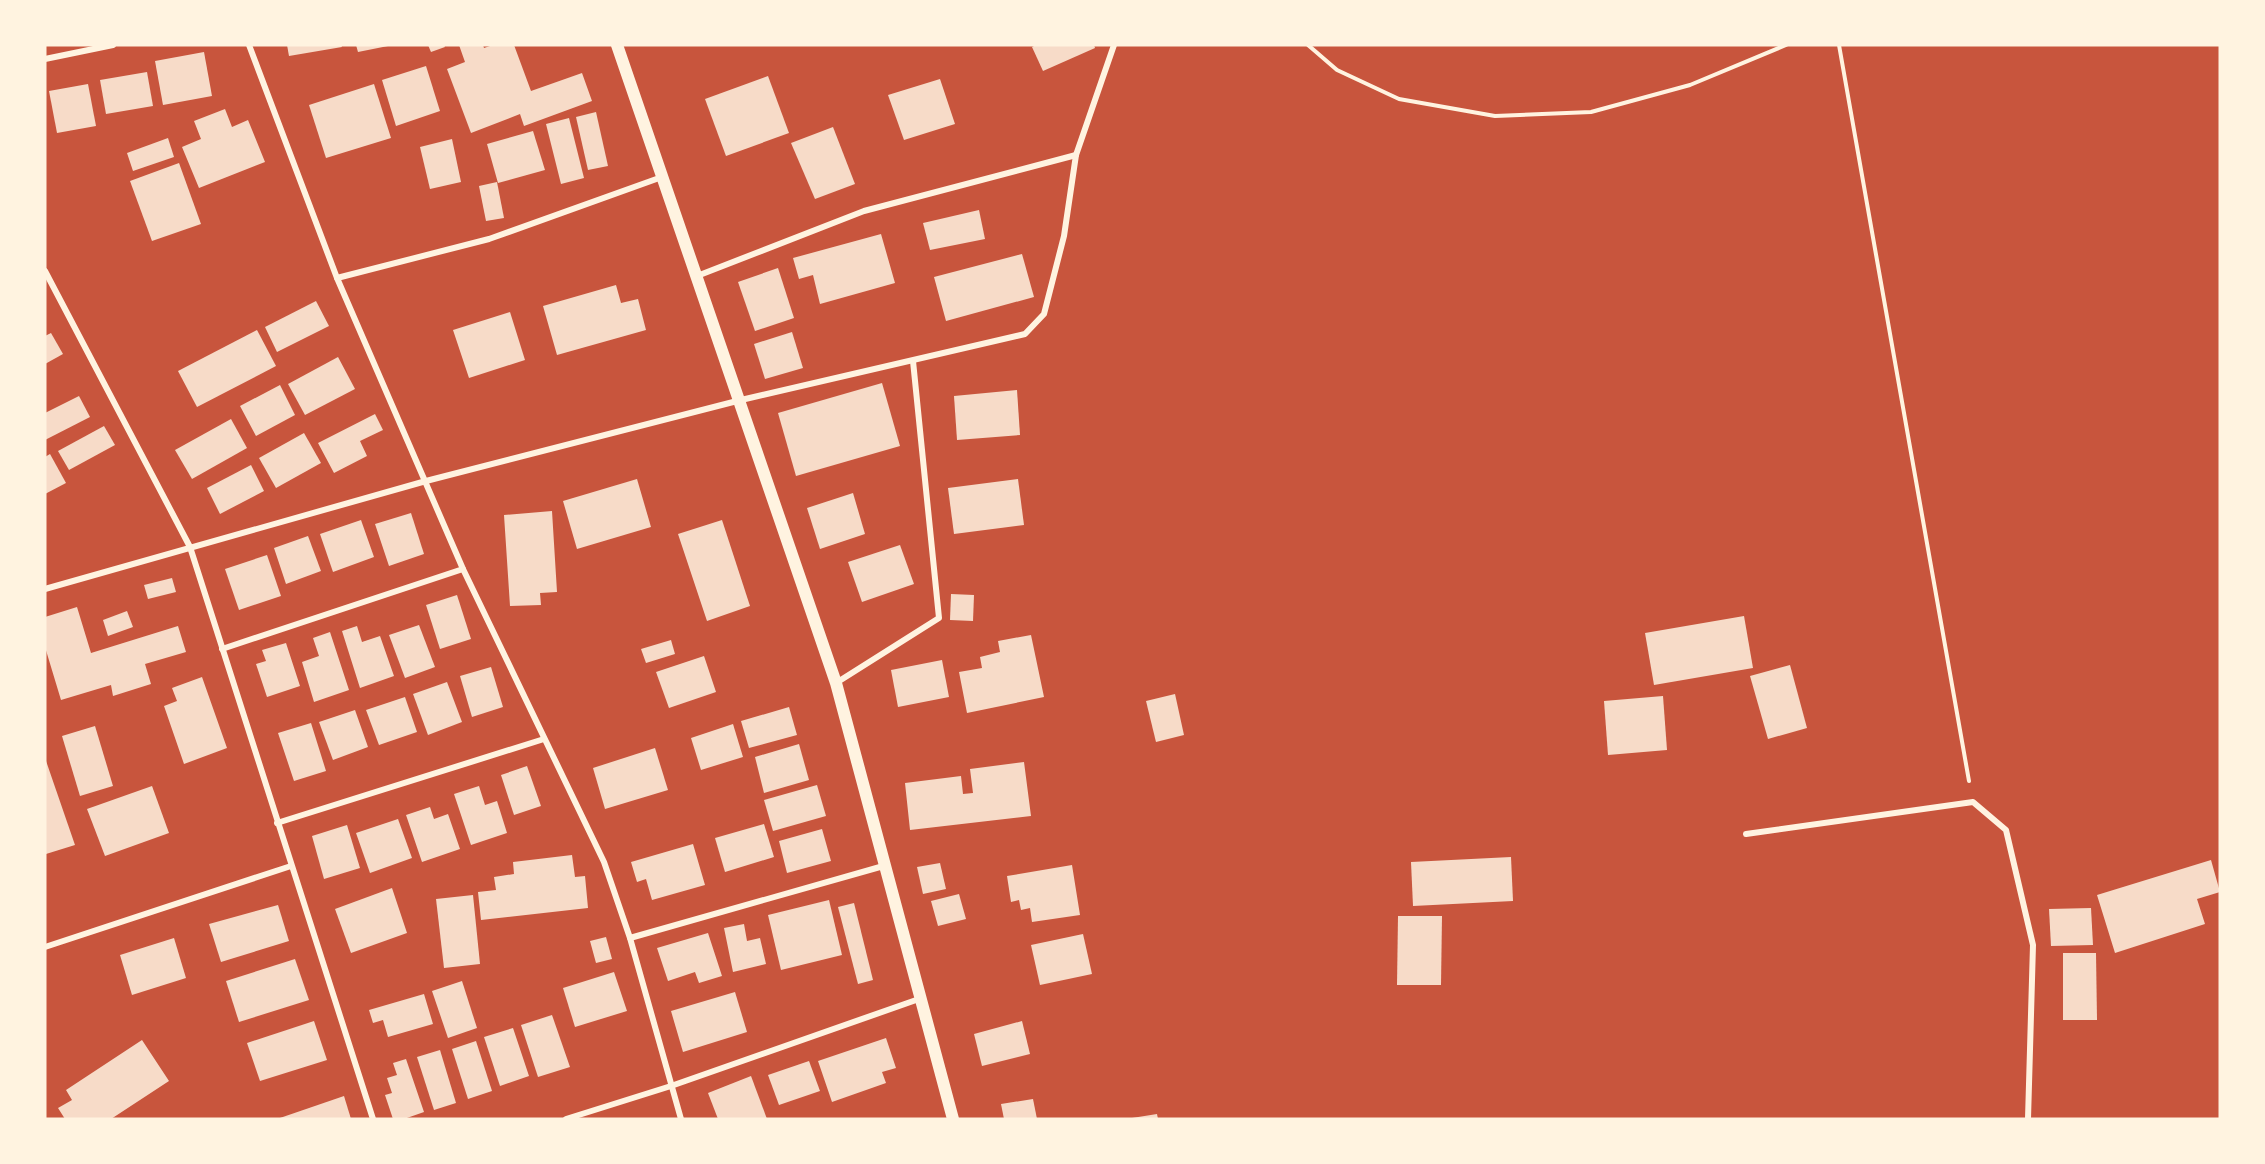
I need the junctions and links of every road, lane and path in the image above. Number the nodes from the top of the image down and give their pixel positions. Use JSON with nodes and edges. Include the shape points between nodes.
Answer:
{"nodes":[{"id":1,"x":113,"y":45,"type":"edge"},
{"id":2,"x":249,"y":45,"type":"edge"},
{"id":3,"x":617,"y":45,"type":"edge"},
{"id":4,"x":1114,"y":45,"type":"edge"},
{"id":5,"x":1308,"y":45,"type":"edge"},
{"id":6,"x":1786,"y":45,"type":"edge"},
{"id":7,"x":1839,"y":45,"type":"edge"},
{"id":8,"x":103,"y":46,"type":"edge"},
{"id":9,"x":45,"y":59,"type":"edge"},
{"id":10,"x":1076,"y":155,"type":"junction"},
{"id":11,"x":663,"y":177,"type":"junction"},
{"id":12,"x":45,"y":271,"type":"edge"},
{"id":13,"x":697,"y":276,"type":"junction"},
{"id":14,"x":337,"y":278,"type":"junction"},
{"id":15,"x":913,"y":361,"type":"junction"},
{"id":16,"x":741,"y":400,"type":"junction"},
{"id":17,"x":426,"y":482,"type":"junction"},
{"id":18,"x":190,"y":547,"type":"junction"},
{"id":19,"x":464,"y":569,"type":"junction"},
{"id":20,"x":45,"y":589,"type":"edge"},
{"id":21,"x":222,"y":649,"type":"junction"},
{"id":22,"x":836,"y":683,"type":"junction"},
{"id":23,"x":544,"y":739,"type":"junction"},
{"id":24,"x":1973,"y":802,"type":"junction"},
{"id":25,"x":277,"y":823,"type":"junction"},
{"id":26,"x":1746,"y":834,"type":"dead end"},
{"id":27,"x":887,"y":865,"type":"junction"},
{"id":28,"x":291,"y":866,"type":"junction"},
{"id":29,"x":630,"y":938,"type":"junction"},
{"id":30,"x":45,"y":947,"type":"edge"},
{"id":31,"x":919,"y":999,"type":"junction"},
{"id":32,"x":671,"y":1086,"type":"junction"},
{"id":33,"x":373,"y":1119,"type":"edge"},
{"id":34,"x":566,"y":1119,"type":"edge"},
{"id":35,"x":681,"y":1119,"type":"edge"},
{"id":36,"x":953,"y":1119,"type":"edge"},
{"id":37,"x":2028,"y":1119,"type":"edge"}],
"edges":[{"from":1,"to":8,"type":"street"},
{"from":2,"to":14,"type":"street"},
{"from":3,"to":11,"type":"main road"},
{"from":4,"to":10,"type":"street"},
{"from":5,"to":6,"type":"path","via":[[1337,70],[1399,99],[1495,116],[1591,112],[1690,86]]},
{"from":7,"to":24,"type":"path"},
{"from":8,"to":9,"type":"street"},
{"from":10,"to":13,"type":"street","via":[[864,211]]},
{"from":10,"to":15,"type":"street","via":[[1064,236],[1044,314],[1025,334]]},
{"from":11,"to":13,"type":"main road"},
{"from":11,"to":14,"type":"street","via":[[489,239]]},
{"from":12,"to":18,"type":"street"},
{"from":13,"to":16,"type":"main road"},
{"from":14,"to":17,"type":"street"},
{"from":15,"to":16,"type":"street"},
{"from":15,"to":22,"type":"street","via":[[939,618]]},
{"from":16,"to":17,"type":"street"},
{"from":16,"to":22,"type":"main road"},
{"from":17,"to":18,"type":"street"},
{"from":17,"to":19,"type":"street"},
{"from":18,"to":20,"type":"street"},
{"from":18,"to":21,"type":"street"},
{"from":19,"to":21,"type":"street"},
{"from":19,"to":23,"type":"street"},
{"from":21,"to":25,"type":"street"},
{"from":22,"to":27,"type":"main road"},
{"from":23,"to":25,"type":"street"},
{"from":23,"to":29,"type":"street","via":[[604,862]]},
{"from":24,"to":26,"type":"street"},
{"from":24,"to":37,"type":"street","via":[[2006,830],[2033,945]]},
{"from":25,"to":28,"type":"street"},
{"from":27,"to":29,"type":"street"},
{"from":27,"to":31,"type":"main road"},
{"from":28,"to":30,"type":"street"},
{"from":28,"to":33,"type":"street"},
{"from":29,"to":32,"type":"street"},
{"from":31,"to":32,"type":"street"},
{"from":31,"to":36,"type":"main road"},
{"from":32,"to":34,"type":"street"},
{"from":32,"to":35,"type":"street"}]}
